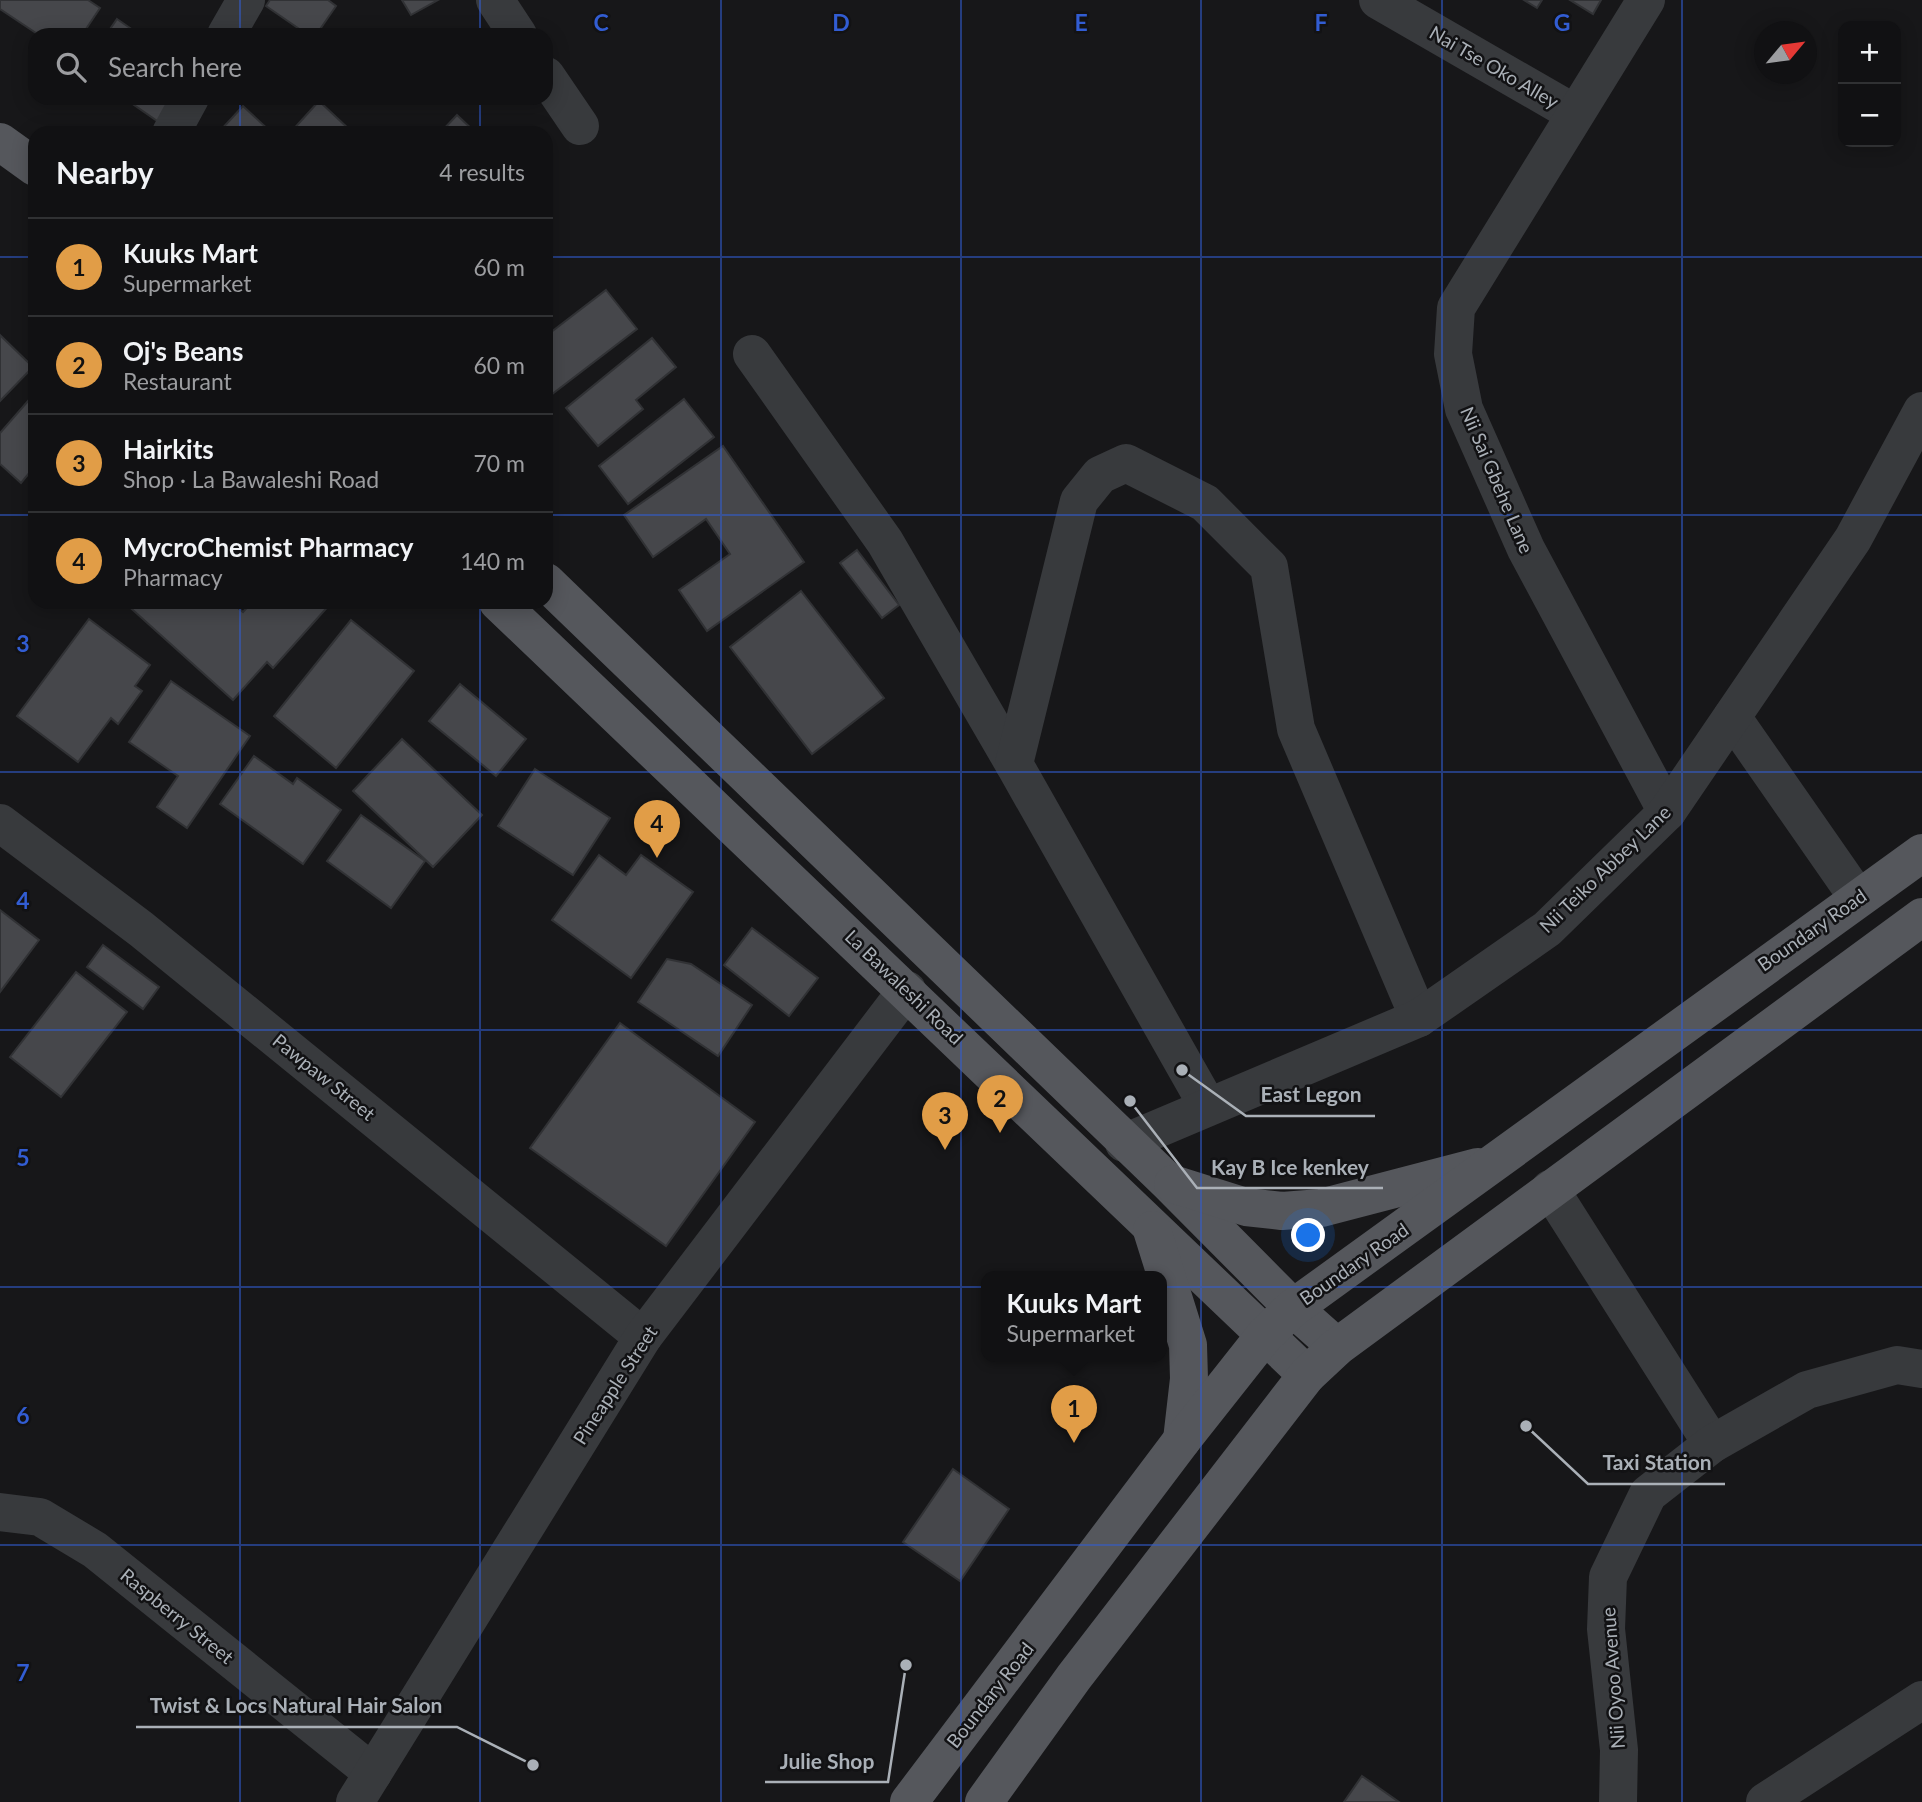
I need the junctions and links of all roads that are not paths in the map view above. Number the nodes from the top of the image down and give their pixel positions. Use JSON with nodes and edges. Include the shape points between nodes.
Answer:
{"nodes":[{"id":1,"x":246,"y":0,"type":"edge"},
{"id":2,"x":495,"y":0,"type":"edge"},
{"id":3,"x":1378,"y":0,"type":"edge"},
{"id":4,"x":1646,"y":0,"type":"edge"},
{"id":5,"x":230,"y":28,"type":"edge"},
{"id":6,"x":513,"y":28,"type":"edge"},
{"id":7,"x":553,"y":86,"type":"edge"},
{"id":8,"x":186,"y":105,"type":"edge"},
{"id":9,"x":1574,"y":114,"type":"junction"},
{"id":10,"x":175,"y":126,"type":"edge"},
{"id":11,"x":580,"y":126,"type":"dead end"},
{"id":12,"x":0,"y":142,"type":"edge"},
{"id":13,"x":28,"y":162,"type":"edge"},
{"id":14,"x":752,"y":354,"type":"dead end"},
{"id":15,"x":1922,"y":411,"type":"edge"},
{"id":16,"x":553,"y":589,"type":"edge"},
{"id":17,"x":505,"y":609,"type":"edge"},
{"id":18,"x":1732,"y":718,"type":"junction"},
{"id":19,"x":1014,"y":764,"type":"junction"},
{"id":20,"x":1667,"y":812,"type":"junction"},
{"id":21,"x":0,"y":822,"type":"edge"},
{"id":22,"x":1922,"y":853,"type":"edge"},
{"id":23,"x":1858,"y":898,"type":"junction"},
{"id":24,"x":1922,"y":918,"type":"edge"},
{"id":25,"x":907,"y":990,"type":"junction"},
{"id":26,"x":1419,"y":1018,"type":"junction"},
{"id":27,"x":1207,"y":1105,"type":"junction"},
{"id":28,"x":1124,"y":1143,"type":"junction"},
{"id":29,"x":1497,"y":1163,"type":"junction"},
{"id":30,"x":1168,"y":1182,"type":"junction"},
{"id":31,"x":1550,"y":1189,"type":"junction"},
{"id":32,"x":1151,"y":1228,"type":"junction"},
{"id":33,"x":1165,"y":1271,"type":"edge"},
{"id":34,"x":1167,"y":1279,"type":"edge"},
{"id":35,"x":1293,"y":1308,"type":"junction"},
{"id":36,"x":1265,"y":1335,"type":"junction"},
{"id":37,"x":643,"y":1337,"type":"junction"},
{"id":38,"x":1337,"y":1347,"type":"junction"},
{"id":39,"x":1922,"y":1369,"type":"edge"},
{"id":40,"x":1307,"y":1375,"type":"junction"},
{"id":41,"x":1182,"y":1440,"type":"junction"},
{"id":42,"x":1712,"y":1444,"type":"junction"},
{"id":43,"x":0,"y":1512,"type":"edge"},
{"id":44,"x":1922,"y":1700,"type":"edge"},
{"id":45,"x":364,"y":1788,"type":"edge"},
{"id":46,"x":909,"y":1802,"type":"edge"},
{"id":47,"x":984,"y":1802,"type":"edge"},
{"id":48,"x":1618,"y":1802,"type":"edge"},
{"id":49,"x":1765,"y":1802,"type":"edge"}],
"edges":[{"from":1,"to":5,"type":"street"},
{"from":2,"to":6,"type":"street"},
{"from":3,"to":9,"type":"street","name":"Nai Tse Oko Alley"},
{"from":4,"to":9,"type":"street","name":"Nii Sai Gbehe Lane"},
{"from":7,"to":11,"type":"street"},
{"from":8,"to":10,"type":"street"},
{"from":9,"to":20,"type":"street","name":"Nii Sai Gbehe Lane","via":[[1456,308],[1453,354],[1464,409],[1525,549]]},
{"from":12,"to":13,"type":"main road"},
{"from":14,"to":19,"type":"street","via":[[885,542]]},
{"from":15,"to":18,"type":"street","name":"Nii Teiko Abbey Lane","via":[[1853,539]]},
{"from":16,"to":28,"type":"main road"},
{"from":17,"to":25,"type":"main road","name":"La Bawaleshi Road"},
{"from":18,"to":20,"type":"street","name":"Nii Teiko Abbey Lane"},
{"from":18,"to":23,"type":"street"},
{"from":19,"to":26,"type":"street","via":[[1079,501],[1100,475],[1126,463],[1205,503],[1269,567],[1296,729]]},
{"from":19,"to":27,"type":"street"},
{"from":20,"to":26,"type":"street","name":"Nii Teiko Abbey Lane","via":[[1547,929]]},
{"from":21,"to":37,"type":"street","name":"Pawpaw Street","via":[[141,929]]},
{"from":22,"to":23,"type":"main road","name":"Boundary Road"},
{"from":23,"to":29,"type":"main road","name":"Boundary Road"},
{"from":24,"to":31,"type":"main road"},
{"from":25,"to":32,"type":"main road","name":"La Bawaleshi Road"},
{"from":25,"to":37,"type":"street","name":"Pineapple Street"},
{"from":26,"to":27,"type":"street","name":"Nii Teiko Abbey Lane"},
{"from":27,"to":28,"type":"street","name":"Nii Teiko Abbey Lane"},
{"from":28,"to":30,"type":"main road"},
{"from":29,"to":30,"type":"main road","via":[[1321,1208],[1282,1211],[1246,1207]]},
{"from":29,"to":35,"type":"main road","name":"Boundary Road"},
{"from":30,"to":35,"type":"main road"},
{"from":31,"to":38,"type":"main road"},
{"from":31,"to":42,"type":"street"},
{"from":32,"to":33,"type":"main road"},
{"from":32,"to":36,"type":"main road","name":"La Bawaleshi Road"},
{"from":34,"to":41,"type":"main road","via":[[1188,1345]]},
{"from":35,"to":36,"type":"main road","name":"Boundary Road"},
{"from":35,"to":38,"type":"main road"},
{"from":36,"to":40,"type":"main road","name":"La Bawaleshi Road"},
{"from":36,"to":41,"type":"main road","name":"Boundary Road"},
{"from":37,"to":45,"type":"street","name":"Pineapple Street"},
{"from":38,"to":40,"type":"main road"},
{"from":39,"to":42,"type":"street","name":"Nii Oyoo Avenue","via":[[1897,1365],[1807,1390]]},
{"from":40,"to":47,"type":"main road","via":[[1074,1677]]},
{"from":41,"to":46,"type":"main road","name":"Boundary Road"},
{"from":42,"to":48,"type":"street","name":"Nii Oyoo Avenue","via":[[1648,1494],[1608,1577],[1606,1629],[1619,1750]]},
{"from":43,"to":45,"type":"street","name":"Raspberry Street","via":[[40,1517],[95,1550]]},
{"from":44,"to":49,"type":"street"}]}
